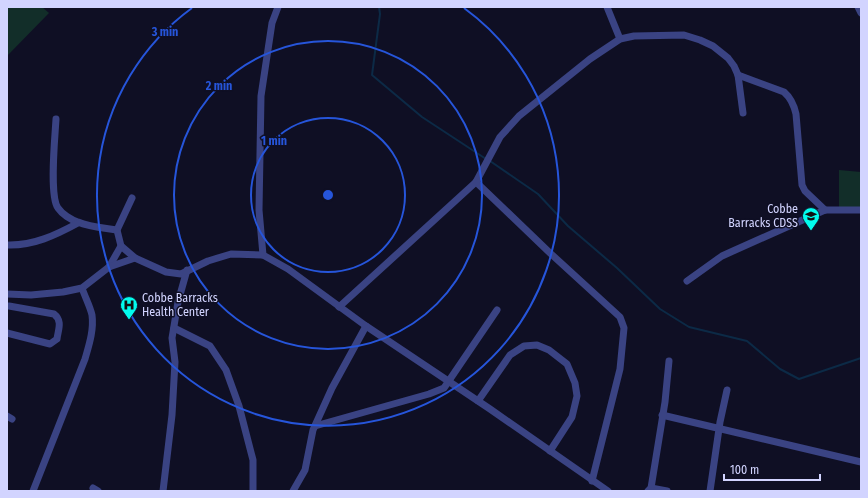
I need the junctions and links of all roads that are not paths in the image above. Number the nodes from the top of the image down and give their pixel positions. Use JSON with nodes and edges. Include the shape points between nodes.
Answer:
{"nodes":[{"id":1,"x":278,"y":7,"type":"edge"},
{"id":2,"x":607,"y":7,"type":"edge"},
{"id":3,"x":858,"y":7,"type":"edge"},
{"id":4,"x":861,"y":13,"type":"edge"},
{"id":5,"x":620,"y":39,"type":"junction"},
{"id":6,"x":738,"y":76,"type":"junction"},
{"id":7,"x":743,"y":112,"type":"dead end"},
{"id":8,"x":56,"y":120,"type":"dead end"},
{"id":9,"x":476,"y":182,"type":"junction"},
{"id":10,"x":132,"y":198,"type":"dead end"},
{"id":11,"x":825,"y":210,"type":"junction"},
{"id":12,"x":861,"y":210,"type":"edge"},
{"id":13,"x":78,"y":223,"type":"junction"},
{"id":14,"x":117,"y":230,"type":"junction"},
{"id":15,"x":7,"y":245,"type":"edge"},
{"id":16,"x":121,"y":246,"type":"junction"},
{"id":17,"x":263,"y":255,"type":"junction"},
{"id":18,"x":135,"y":258,"type":"junction"},
{"id":19,"x":109,"y":267,"type":"junction"},
{"id":20,"x":187,"y":270,"type":"junction"},
{"id":21,"x":687,"y":281,"type":"dead end"},
{"id":22,"x":82,"y":288,"type":"junction"},
{"id":23,"x":9,"y":294,"type":"edge"},
{"id":24,"x":339,"y":307,"type":"junction"},
{"id":25,"x":8,"y":309,"type":"edge"},
{"id":26,"x":497,"y":310,"type":"dead end"},
{"id":27,"x":366,"y":326,"type":"junction"},
{"id":28,"x":174,"y":328,"type":"junction"},
{"id":29,"x":7,"y":333,"type":"edge"},
{"id":30,"x":669,"y":361,"type":"dead end"},
{"id":31,"x":450,"y":382,"type":"junction"},
{"id":32,"x":727,"y":390,"type":"dead end"},
{"id":33,"x":478,"y":401,"type":"junction"},
{"id":34,"x":662,"y":415,"type":"junction"},
{"id":35,"x":315,"y":426,"type":"junction"},
{"id":36,"x":720,"y":428,"type":"junction"},
{"id":37,"x":550,"y":451,"type":"junction"},
{"id":38,"x":861,"y":462,"type":"edge"},
{"id":39,"x":592,"y":481,"type":"junction"},
{"id":40,"x":649,"y":490,"type":"edge"},
{"id":41,"x":33,"y":491,"type":"edge"},
{"id":42,"x":163,"y":491,"type":"edge"},
{"id":43,"x":253,"y":491,"type":"edge"},
{"id":44,"x":294,"y":491,"type":"edge"},
{"id":45,"x":608,"y":491,"type":"edge"},
{"id":46,"x":667,"y":491,"type":"edge"},
{"id":47,"x":710,"y":491,"type":"edge"}],
"edges":[{"from":1,"to":17,"type":"street","via":[[272,22],[261,96],[259,210]]},
{"from":2,"to":5,"type":"street"},
{"from":3,"to":4,"type":"street"},
{"from":5,"to":6,"type":"street","via":[[634,36],[684,35],[700,40],[728,58]]},
{"from":5,"to":9,"type":"street","via":[[590,59],[519,116],[500,137]]},
{"from":6,"to":7,"type":"street"},
{"from":6,"to":11,"type":"street","via":[[784,92],[788,96],[796,114],[802,185]]},
{"from":8,"to":13,"type":"street","via":[[54,200],[66,216]]},
{"from":9,"to":24,"type":"street"},
{"from":9,"to":39,"type":"street","via":[[620,317],[624,328],[620,369]]},
{"from":10,"to":14,"type":"street"},
{"from":11,"to":12,"type":"street"},
{"from":11,"to":21,"type":"street","via":[[733,250]]},
{"from":13,"to":14,"type":"street"},
{"from":13,"to":15,"type":"street","via":[[36,242]]},
{"from":14,"to":16,"type":"street"},
{"from":16,"to":18,"type":"street"},
{"from":16,"to":19,"type":"street"},
{"from":17,"to":20,"type":"street","via":[[231,254]]},
{"from":17,"to":24,"type":"street","via":[[288,269]]},
{"from":18,"to":19,"type":"street"},
{"from":18,"to":20,"type":"street","via":[[166,272],[181,274]]},
{"from":19,"to":22,"type":"street"},
{"from":20,"to":28,"type":"street"},
{"from":22,"to":23,"type":"street","via":[[31,295]]},
{"from":22,"to":41,"type":"street","via":[[92,314],[90,342]]},
{"from":23,"to":25,"type":"street"},
{"from":24,"to":27,"type":"street"},
{"from":25,"to":29,"type":"street","via":[[54,314],[60,322],[57,339],[50,344]]},
{"from":26,"to":31,"type":"street"},
{"from":27,"to":31,"type":"street"},
{"from":27,"to":35,"type":"street","via":[[332,388]]},
{"from":28,"to":42,"type":"street","via":[[172,415]]},
{"from":28,"to":43,"type":"street","via":[[210,346],[226,370],[239,406],[253,460]]},
{"from":30,"to":34,"type":"street"},
{"from":31,"to":33,"type":"street"},
{"from":31,"to":35,"type":"street","via":[[439,391]]},
{"from":32,"to":36,"type":"street"},
{"from":33,"to":37,"type":"street"},
{"from":33,"to":37,"type":"street","via":[[510,355],[524,346],[537,345],[549,350],[567,364],[577,396],[572,416]]},
{"from":34,"to":36,"type":"street"},
{"from":34,"to":40,"type":"street"},
{"from":35,"to":44,"type":"street","via":[[305,470]]},
{"from":36,"to":38,"type":"street"},
{"from":36,"to":47,"type":"street"},
{"from":37,"to":39,"type":"street"},
{"from":39,"to":45,"type":"street"},
{"from":40,"to":46,"type":"street"}]}
